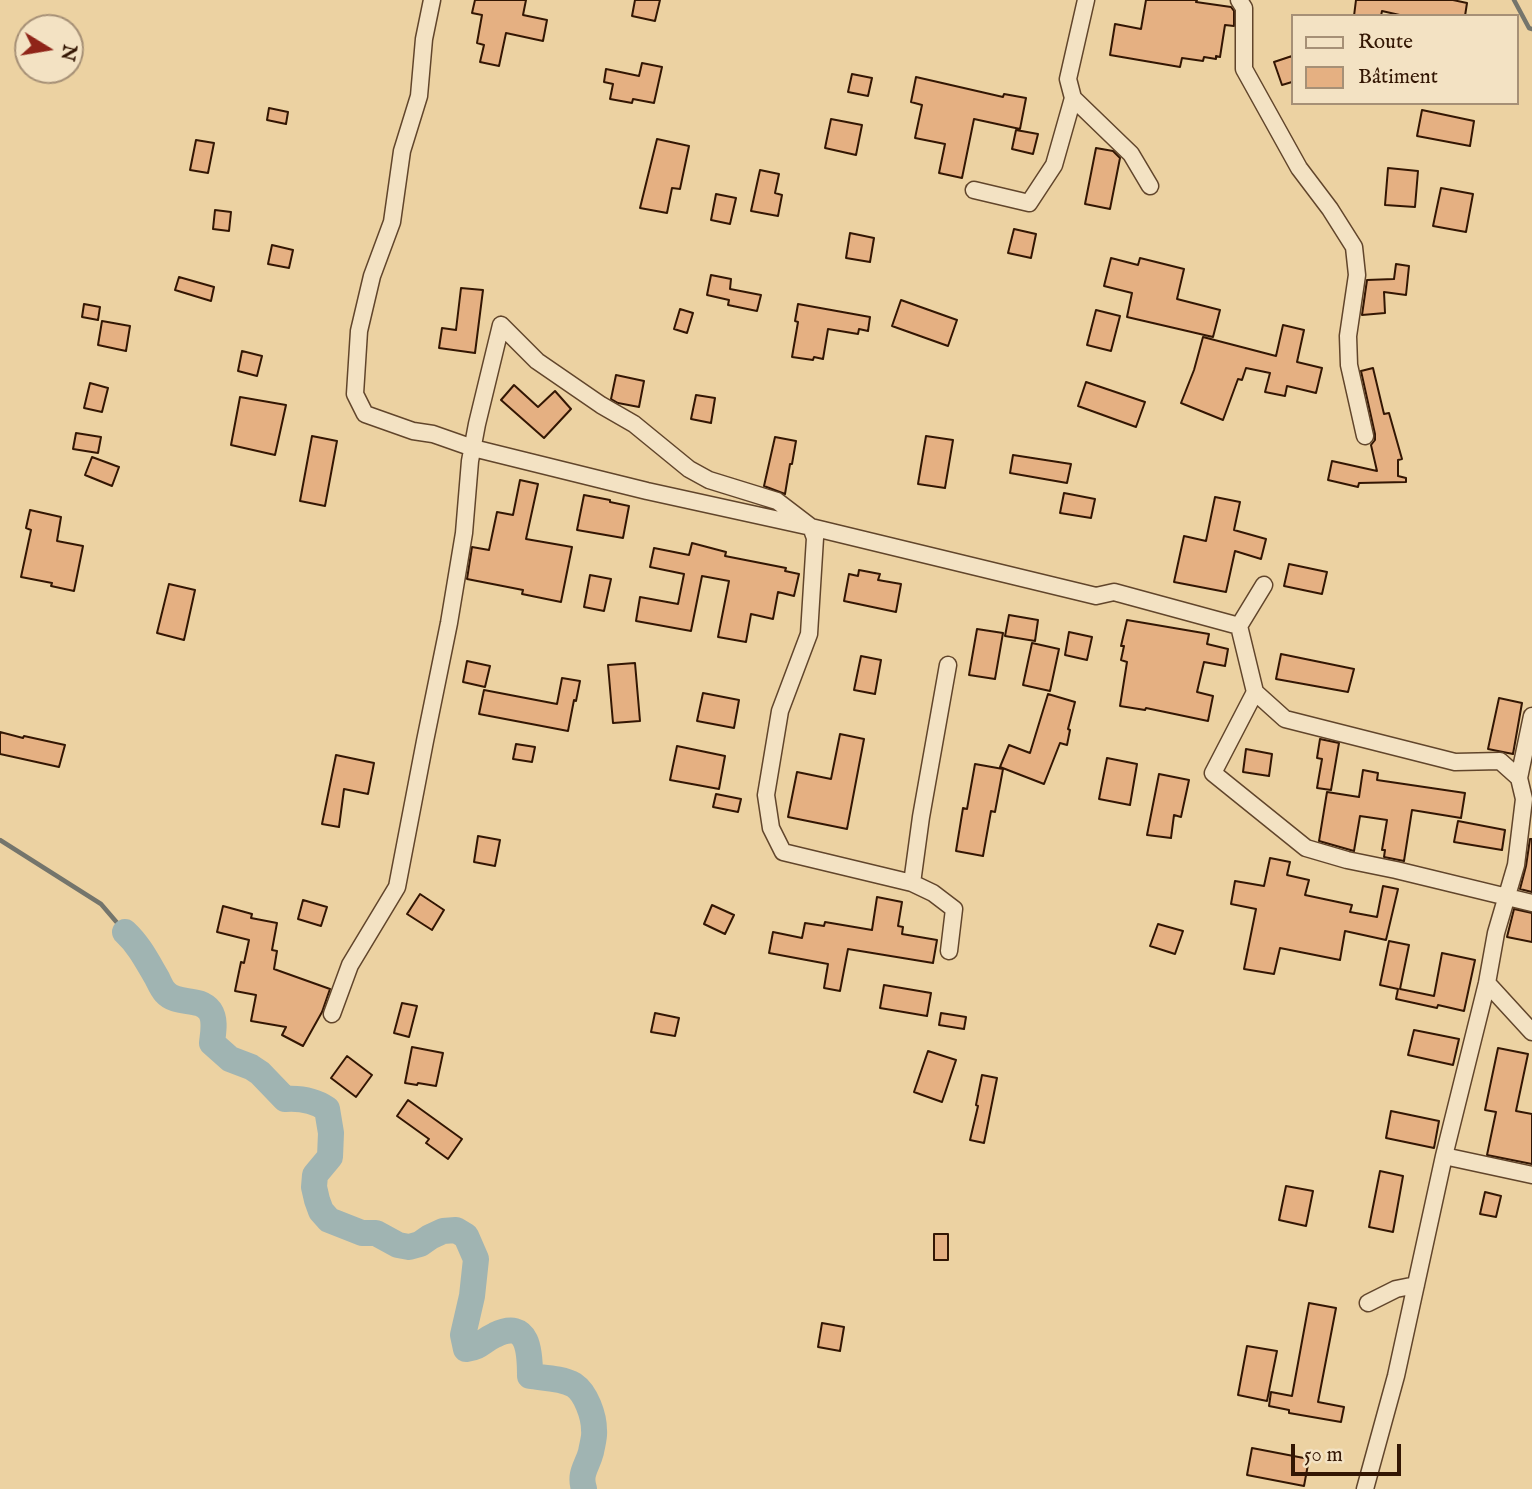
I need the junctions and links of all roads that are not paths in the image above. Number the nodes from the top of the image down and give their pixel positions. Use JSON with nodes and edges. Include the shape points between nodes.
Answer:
{"nodes":[{"id":1,"x":432,"y":0,"type":"edge"},
{"id":2,"x":1086,"y":0,"type":"edge"},
{"id":3,"x":1239,"y":0,"type":"edge"},
{"id":4,"x":1073,"y":98,"type":"junction"},
{"id":5,"x":1150,"y":186,"type":"dead end"},
{"id":6,"x":974,"y":190,"type":"dead end"},
{"id":7,"x":1365,"y":436,"type":"dead end"},
{"id":8,"x":473,"y":448,"type":"junction"},
{"id":9,"x":811,"y":527,"type":"junction"},
{"id":10,"x":1264,"y":585,"type":"dead end"},
{"id":11,"x":1239,"y":626,"type":"junction"},
{"id":12,"x":948,"y":664,"type":"dead end"},
{"id":13,"x":1255,"y":692,"type":"junction"},
{"id":14,"x":1532,"y":716,"type":"edge"},
{"id":15,"x":1519,"y":778,"type":"junction"},
{"id":16,"x":912,"y":883,"type":"junction"},
{"id":17,"x":1506,"y":897,"type":"junction"},
{"id":18,"x":1532,"y":903,"type":"edge"},
{"id":19,"x":950,"y":951,"type":"dead end"},
{"id":20,"x":1487,"y":983,"type":"junction"},
{"id":21,"x":332,"y":1014,"type":"dead end"},
{"id":22,"x":1532,"y":1032,"type":"edge"},
{"id":23,"x":1444,"y":1156,"type":"junction"},
{"id":24,"x":1532,"y":1175,"type":"edge"},
{"id":25,"x":1416,"y":1285,"type":"junction"},
{"id":26,"x":1368,"y":1303,"type":"dead end"},
{"id":27,"x":1365,"y":1489,"type":"edge"}],
"edges":[{"from":1,"to":8,"type":"street","via":[[419,96],[402,151],[392,222],[359,331],[355,394],[365,414]]},
{"from":2,"to":4,"type":"street","via":[[1068,79]]},
{"from":3,"to":7,"type":"street","via":[[1244,8],[1244,69],[1299,169],[1354,247],[1357,275],[1350,309],[1349,365]]},
{"from":4,"to":5,"type":"street","via":[[1131,153]]},
{"from":4,"to":6,"type":"street","via":[[1054,166],[1029,203]]},
{"from":8,"to":9,"type":"street"},
{"from":8,"to":9,"type":"street","via":[[501,325],[537,361],[634,424],[688,469],[777,501]]},
{"from":8,"to":21,"type":"street","via":[[449,623],[397,887],[350,965]]},
{"from":9,"to":11,"type":"street","via":[[1096,596],[1114,592]]},
{"from":9,"to":16,"type":"street","via":[[815,538],[809,634],[780,711],[766,795],[771,828],[783,852]]},
{"from":10,"to":11,"type":"street"},
{"from":11,"to":13,"type":"street"},
{"from":12,"to":16,"type":"street"},
{"from":13,"to":15,"type":"street","via":[[1284,719],[1455,762],[1500,761]]},
{"from":13,"to":17,"type":"street","via":[[1213,773],[1306,848]]},
{"from":14,"to":15,"type":"street"},
{"from":15,"to":17,"type":"street","via":[[1524,799],[1516,865]]},
{"from":16,"to":19,"type":"street","via":[[954,909]]},
{"from":17,"to":18,"type":"street"},
{"from":17,"to":20,"type":"street"},
{"from":20,"to":22,"type":"street"},
{"from":20,"to":23,"type":"street"},
{"from":23,"to":24,"type":"street"},
{"from":23,"to":25,"type":"street"},
{"from":25,"to":26,"type":"street"},
{"from":25,"to":27,"type":"street"}]}
